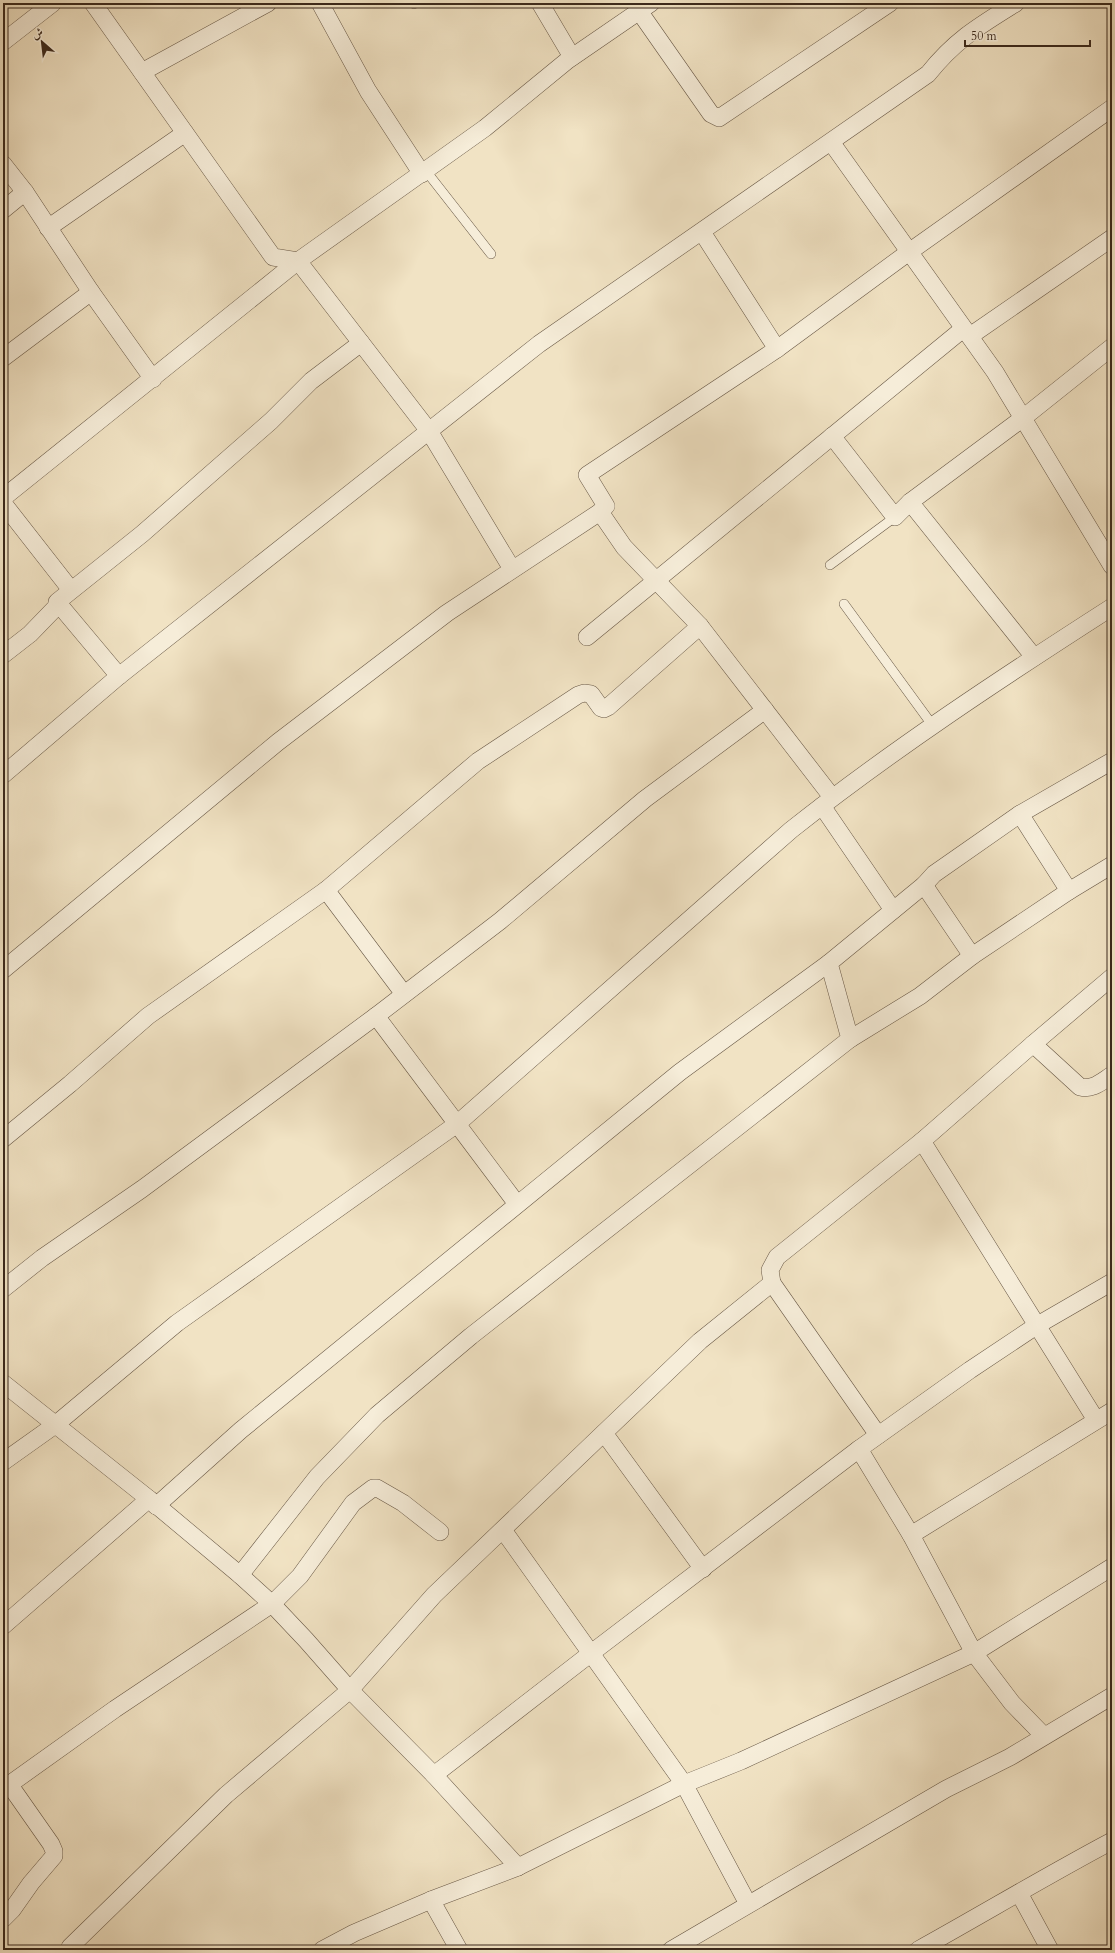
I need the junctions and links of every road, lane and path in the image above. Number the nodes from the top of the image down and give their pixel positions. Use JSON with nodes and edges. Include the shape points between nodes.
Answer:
{"nodes":[{"id":1,"x":53,"y":3,"type":"edge"},
{"id":2,"x":93,"y":3,"type":"edge"},
{"id":3,"x":268,"y":3,"type":"edge"},
{"id":4,"x":320,"y":3,"type":"edge"},
{"id":5,"x":540,"y":3,"type":"edge"},
{"id":6,"x":890,"y":3,"type":"edge"},
{"id":7,"x":1016,"y":3,"type":"edge"},
{"id":8,"x":645,"y":7,"type":"edge"},
{"id":9,"x":3,"y":42,"type":"edge"},
{"id":10,"x":572,"y":57,"type":"junction"},
{"id":11,"x":142,"y":72,"type":"junction"},
{"id":12,"x":1112,"y":108,"type":"edge"},
{"id":13,"x":186,"y":133,"type":"junction"},
{"id":14,"x":831,"y":142,"type":"junction"},
{"id":15,"x":3,"y":164,"type":"edge"},
{"id":16,"x":424,"y":172,"type":"junction"},
{"id":17,"x":25,"y":192,"type":"junction"},
{"id":18,"x":3,"y":210,"type":"edge"},
{"id":19,"x":48,"y":228,"type":"junction"},
{"id":20,"x":702,"y":232,"type":"junction"},
{"id":21,"x":1112,"y":238,"type":"edge"},
{"id":22,"x":909,"y":252,"type":"junction"},
{"id":23,"x":491,"y":254,"type":"dead end"},
{"id":24,"x":298,"y":261,"type":"junction"},
{"id":25,"x":91,"y":292,"type":"junction"},
{"id":26,"x":967,"y":332,"type":"junction"},
{"id":27,"x":361,"y":343,"type":"junction"},
{"id":28,"x":1112,"y":347,"type":"edge"},
{"id":29,"x":777,"y":349,"type":"junction"},
{"id":30,"x":3,"y":358,"type":"edge"},
{"id":31,"x":153,"y":379,"type":"junction"},
{"id":32,"x":1023,"y":418,"type":"junction"},
{"id":33,"x":429,"y":430,"type":"junction"},
{"id":34,"x":832,"y":436,"type":"junction"},
{"id":35,"x":3,"y":498,"type":"edge"},
{"id":36,"x":910,"y":502,"type":"junction"},
{"id":37,"x":3,"y":503,"type":"edge"},
{"id":38,"x":600,"y":512,"type":"junction"},
{"id":39,"x":895,"y":517,"type":"junction"},
{"id":40,"x":1108,"y":548,"type":"edge"},
{"id":41,"x":830,"y":565,"type":"dead end"},
{"id":42,"x":1112,"y":566,"type":"edge"},
{"id":43,"x":512,"y":569,"type":"junction"},
{"id":44,"x":656,"y":581,"type":"junction"},
{"id":45,"x":71,"y":590,"type":"junction"},
{"id":46,"x":59,"y":604,"type":"junction"},
{"id":47,"x":844,"y":604,"type":"dead end"},
{"id":48,"x":1112,"y":607,"type":"edge"},
{"id":49,"x":700,"y":626,"type":"junction"},
{"id":50,"x":587,"y":637,"type":"dead end"},
{"id":51,"x":3,"y":655,"type":"edge"},
{"id":52,"x":1034,"y":657,"type":"junction"},
{"id":53,"x":119,"y":676,"type":"junction"},
{"id":54,"x":765,"y":710,"type":"junction"},
{"id":55,"x":933,"y":726,"type":"junction"},
{"id":56,"x":1112,"y":761,"type":"edge"},
{"id":57,"x":3,"y":775,"type":"edge"},
{"id":58,"x":827,"y":801,"type":"junction"},
{"id":59,"x":1020,"y":814,"type":"junction"},
{"id":60,"x":1112,"y":865,"type":"edge"},
{"id":61,"x":924,"y":886,"type":"junction"},
{"id":62,"x":326,"y":890,"type":"junction"},
{"id":63,"x":1069,"y":891,"type":"junction"},
{"id":64,"x":893,"y":910,"type":"junction"},
{"id":65,"x":972,"y":956,"type":"junction"},
{"id":66,"x":828,"y":963,"type":"junction"},
{"id":67,"x":3,"y":970,"type":"edge"},
{"id":68,"x":1112,"y":977,"type":"edge"},
{"id":69,"x":404,"y":994,"type":"junction"},
{"id":70,"x":376,"y":1016,"type":"junction"},
{"id":71,"x":850,"y":1038,"type":"junction"},
{"id":72,"x":1033,"y":1044,"type":"junction"},
{"id":73,"x":1112,"y":1075,"type":"edge"},
{"id":74,"x":458,"y":1124,"type":"junction"},
{"id":75,"x":3,"y":1139,"type":"edge"},
{"id":76,"x":922,"y":1142,"type":"junction"},
{"id":77,"x":517,"y":1204,"type":"junction"},
{"id":78,"x":1112,"y":1282,"type":"edge"},
{"id":79,"x":772,"y":1283,"type":"junction"},
{"id":80,"x":3,"y":1289,"type":"edge"},
{"id":81,"x":1036,"y":1326,"type":"junction"},
{"id":82,"x":3,"y":1383,"type":"edge"},
{"id":83,"x":1112,"y":1411,"type":"edge"},
{"id":84,"x":1096,"y":1420,"type":"junction"},
{"id":85,"x":55,"y":1425,"type":"junction"},
{"id":86,"x":604,"y":1433,"type":"junction"},
{"id":87,"x":878,"y":1435,"type":"junction"},
{"id":88,"x":859,"y":1449,"type":"junction"},
{"id":89,"x":3,"y":1462,"type":"edge"},
{"id":90,"x":153,"y":1502,"type":"junction"},
{"id":91,"x":503,"y":1530,"type":"junction"},
{"id":92,"x":440,"y":1532,"type":"dead end"},
{"id":93,"x":910,"y":1535,"type":"junction"},
{"id":94,"x":1112,"y":1567,"type":"edge"},
{"id":95,"x":703,"y":1569,"type":"junction"},
{"id":96,"x":240,"y":1575,"type":"junction"},
{"id":97,"x":272,"y":1604,"type":"junction"},
{"id":98,"x":3,"y":1626,"type":"edge"},
{"id":99,"x":974,"y":1653,"type":"junction"},
{"id":100,"x":590,"y":1654,"type":"junction"},
{"id":101,"x":350,"y":1690,"type":"junction"},
{"id":102,"x":1112,"y":1696,"type":"edge"},
{"id":103,"x":1043,"y":1736,"type":"junction"},
{"id":104,"x":434,"y":1775,"type":"junction"},
{"id":105,"x":684,"y":1784,"type":"junction"},
{"id":106,"x":6,"y":1786,"type":"edge"},
{"id":107,"x":1112,"y":1841,"type":"edge"},
{"id":108,"x":518,"y":1867,"type":"junction"},
{"id":109,"x":1019,"y":1893,"type":"junction"},
{"id":110,"x":431,"y":1900,"type":"junction"},
{"id":111,"x":748,"y":1904,"type":"junction"},
{"id":112,"x":3,"y":1919,"type":"edge"},
{"id":113,"x":695,"y":1944,"type":"edge"},
{"id":114,"x":70,"y":1947,"type":"dead end"},
{"id":115,"x":322,"y":1950,"type":"edge"},
{"id":116,"x":460,"y":1950,"type":"edge"},
{"id":117,"x":670,"y":1950,"type":"edge"},
{"id":118,"x":918,"y":1950,"type":"edge"},
{"id":119,"x":1050,"y":1950,"type":"edge"}],
"edges":[{"from":1,"to":9,"type":"street"},
{"from":2,"to":11,"type":"street"},
{"from":3,"to":11,"type":"street"},
{"from":4,"to":16,"type":"street","via":[[368,91]]},
{"from":5,"to":10,"type":"street"},
{"from":6,"to":8,"type":"street","via":[[719,118],[711,114]]},
{"from":7,"to":14,"type":"street","via":[[970,31],[928,74]]},
{"from":8,"to":10,"type":"street"},
{"from":10,"to":16,"type":"street","via":[[485,128]]},
{"from":11,"to":13,"type":"street"},
{"from":12,"to":22,"type":"street"},
{"from":13,"to":19,"type":"street"},
{"from":13,"to":24,"type":"street","via":[[273,257]]},
{"from":14,"to":20,"type":"street"},
{"from":14,"to":22,"type":"street"},
{"from":15,"to":17,"type":"street"},
{"from":16,"to":23,"type":"lane"},
{"from":16,"to":24,"type":"street"},
{"from":17,"to":18,"type":"street"},
{"from":17,"to":19,"type":"street"},
{"from":19,"to":25,"type":"street"},
{"from":20,"to":29,"type":"street"},
{"from":20,"to":33,"type":"street","via":[[540,344]]},
{"from":21,"to":26,"type":"street"},
{"from":22,"to":26,"type":"street"},
{"from":22,"to":29,"type":"street"},
{"from":24,"to":27,"type":"street"},
{"from":24,"to":31,"type":"street"},
{"from":25,"to":30,"type":"street"},
{"from":25,"to":31,"type":"street"},
{"from":26,"to":32,"type":"street"},
{"from":26,"to":34,"type":"street"},
{"from":27,"to":33,"type":"street"},
{"from":27,"to":45,"type":"street","via":[[311,381],[265,426],[142,534]]},
{"from":28,"to":32,"type":"street"},
{"from":29,"to":38,"type":"street","via":[[587,475],[606,506]]},
{"from":31,"to":35,"type":"street"},
{"from":32,"to":36,"type":"street"},
{"from":32,"to":40,"type":"street"},
{"from":33,"to":43,"type":"street"},
{"from":33,"to":53,"type":"street"},
{"from":34,"to":39,"type":"street"},
{"from":34,"to":44,"type":"street"},
{"from":36,"to":39,"type":"street"},
{"from":36,"to":52,"type":"street"},
{"from":37,"to":45,"type":"street"},
{"from":38,"to":43,"type":"street"},
{"from":38,"to":44,"type":"street","via":[[624,547]]},
{"from":39,"to":41,"type":"lane"},
{"from":40,"to":42,"type":"street"},
{"from":43,"to":67,"type":"street","via":[[447,613],[262,754]]},
{"from":44,"to":49,"type":"street"},
{"from":44,"to":50,"type":"street"},
{"from":45,"to":46,"type":"street","via":[[57,602]]},
{"from":46,"to":51,"type":"street","via":[[30,634]]},
{"from":46,"to":53,"type":"street"},
{"from":47,"to":55,"type":"lane"},
{"from":48,"to":52,"type":"street"},
{"from":49,"to":54,"type":"street"},
{"from":49,"to":62,"type":"street","via":[[608,707],[601,708],[591,694],[578,695],[478,761]]},
{"from":52,"to":55,"type":"street"},
{"from":53,"to":57,"type":"street"},
{"from":54,"to":58,"type":"street"},
{"from":54,"to":69,"type":"street","via":[[645,799],[500,922]]},
{"from":55,"to":58,"type":"street"},
{"from":56,"to":59,"type":"street"},
{"from":58,"to":64,"type":"street"},
{"from":58,"to":74,"type":"street"},
{"from":59,"to":61,"type":"street","via":[[934,874]]},
{"from":59,"to":63,"type":"street"},
{"from":60,"to":63,"type":"street"},
{"from":61,"to":64,"type":"street"},
{"from":61,"to":65,"type":"street"},
{"from":62,"to":69,"type":"street"},
{"from":62,"to":75,"type":"street","via":[[148,1016]]},
{"from":63,"to":65,"type":"street"},
{"from":64,"to":66,"type":"street"},
{"from":65,"to":71,"type":"street","via":[[920,996]]},
{"from":66,"to":71,"type":"street"},
{"from":66,"to":77,"type":"street","via":[[680,1072]]},
{"from":68,"to":72,"type":"street"},
{"from":69,"to":70,"type":"street"},
{"from":70,"to":74,"type":"street"},
{"from":70,"to":80,"type":"street"},
{"from":71,"to":96,"type":"street","via":[[471,1336],[378,1415],[317,1477]]},
{"from":72,"to":73,"type":"street","via":[[1080,1087],[1095,1086]]},
{"from":72,"to":76,"type":"street"},
{"from":74,"to":77,"type":"street"},
{"from":74,"to":85,"type":"street","via":[[177,1323]]},
{"from":76,"to":79,"type":"street","via":[[777,1257],[770,1270]]},
{"from":76,"to":81,"type":"street"},
{"from":77,"to":90,"type":"street"},
{"from":78,"to":81,"type":"street"},
{"from":79,"to":86,"type":"street","via":[[700,1341]]},
{"from":79,"to":87,"type":"street"},
{"from":81,"to":84,"type":"street"},
{"from":81,"to":87,"type":"street"},
{"from":82,"to":85,"type":"street"},
{"from":83,"to":84,"type":"street"},
{"from":84,"to":93,"type":"street"},
{"from":85,"to":89,"type":"street"},
{"from":85,"to":90,"type":"street"},
{"from":86,"to":91,"type":"street"},
{"from":86,"to":95,"type":"street"},
{"from":87,"to":88,"type":"street"},
{"from":88,"to":93,"type":"street"},
{"from":88,"to":95,"type":"street"},
{"from":90,"to":96,"type":"street"},
{"from":90,"to":98,"type":"street"},
{"from":91,"to":100,"type":"street"},
{"from":91,"to":101,"type":"street","via":[[434,1595]]},
{"from":92,"to":97,"type":"street","via":[[403,1503],[377,1488],[372,1488],[353,1503],[300,1576]]},
{"from":93,"to":99,"type":"street"},
{"from":94,"to":99,"type":"street"},
{"from":95,"to":100,"type":"street"},
{"from":96,"to":97,"type":"street"},
{"from":97,"to":101,"type":"street"},
{"from":97,"to":106,"type":"street"},
{"from":99,"to":103,"type":"street","via":[[1012,1703]]},
{"from":99,"to":105,"type":"street","via":[[741,1761]]},
{"from":100,"to":104,"type":"street"},
{"from":100,"to":105,"type":"street"},
{"from":101,"to":104,"type":"street"},
{"from":101,"to":114,"type":"street","via":[[226,1795]]},
{"from":102,"to":103,"type":"street"},
{"from":103,"to":111,"type":"street"},
{"from":104,"to":108,"type":"street"},
{"from":105,"to":108,"type":"street"},
{"from":105,"to":111,"type":"street"},
{"from":106,"to":112,"type":"street","via":[[51,1844],[54,1856]]},
{"from":107,"to":109,"type":"street"},
{"from":108,"to":110,"type":"street"},
{"from":109,"to":118,"type":"street"},
{"from":109,"to":119,"type":"street"},
{"from":110,"to":115,"type":"street","via":[[354,1933]]},
{"from":110,"to":116,"type":"street"},
{"from":111,"to":113,"type":"street"},
{"from":113,"to":117,"type":"street"}]}
